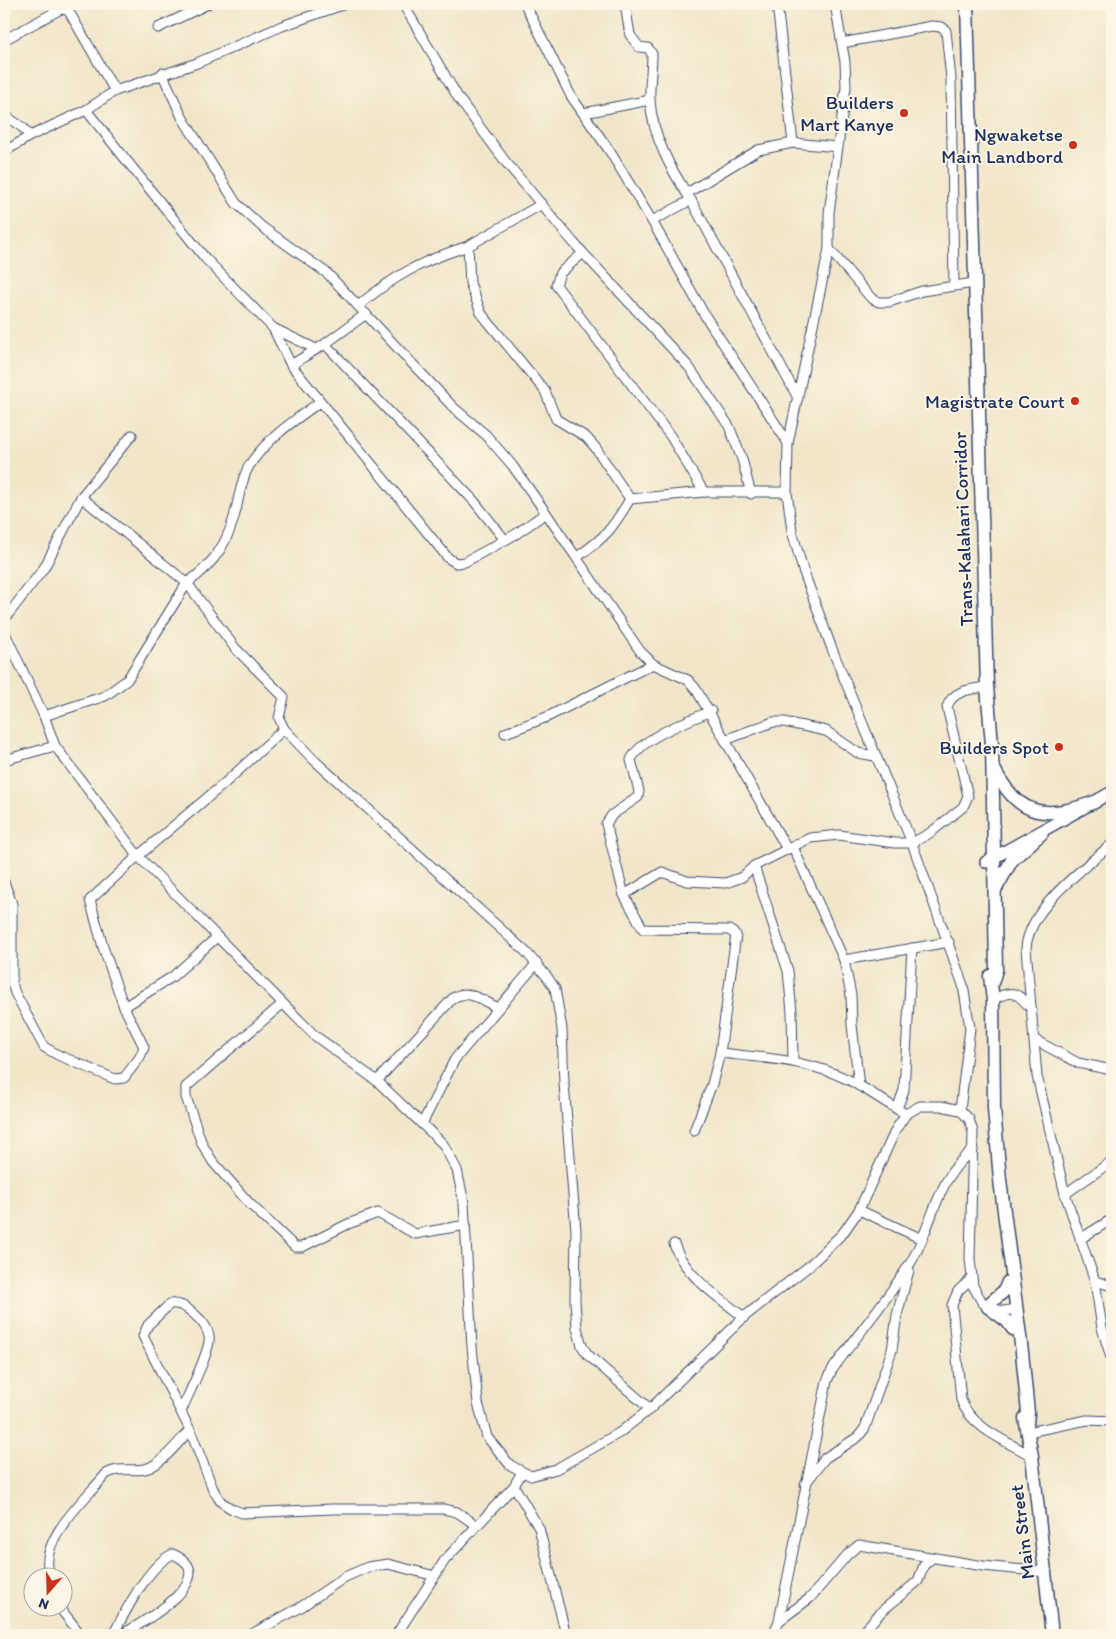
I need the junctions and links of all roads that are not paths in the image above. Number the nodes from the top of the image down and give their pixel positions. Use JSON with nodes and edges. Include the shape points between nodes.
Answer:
{"nodes":[{"id":1,"x":208,"y":4,"type":"edge"},
{"id":2,"x":345,"y":4,"type":"edge"},
{"id":3,"x":403,"y":4,"type":"edge"},
{"id":4,"x":525,"y":4,"type":"edge"},
{"id":5,"x":625,"y":4,"type":"edge"},
{"id":6,"x":777,"y":4,"type":"edge"},
{"id":7,"x":835,"y":4,"type":"edge"},
{"id":8,"x":967,"y":4,"type":"edge"},
{"id":9,"x":158,"y":28,"type":"dead end"},
{"id":10,"x":4,"y":40,"type":"edge"},
{"id":11,"x":842,"y":43,"type":"junction"},
{"id":12,"x":162,"y":73,"type":"junction"},
{"id":13,"x":116,"y":91,"type":"junction"},
{"id":14,"x":650,"y":100,"type":"junction"},
{"id":15,"x":86,"y":110,"type":"junction"},
{"id":16,"x":584,"y":113,"type":"junction"},
{"id":17,"x":4,"y":115,"type":"edge"},
{"id":18,"x":30,"y":136,"type":"junction"},
{"id":19,"x":793,"y":143,"type":"junction"},
{"id":20,"x":838,"y":147,"type":"junction"},
{"id":21,"x":4,"y":152,"type":"edge"},
{"id":22,"x":689,"y":197,"type":"junction"},
{"id":23,"x":542,"y":204,"type":"junction"},
{"id":24,"x":652,"y":221,"type":"junction"},
{"id":25,"x":468,"y":246,"type":"junction"},
{"id":26,"x":829,"y":249,"type":"junction"},
{"id":27,"x":583,"y":253,"type":"junction"},
{"id":28,"x":974,"y":283,"type":"junction"},
{"id":29,"x":954,"y":285,"type":"junction"},
{"id":30,"x":358,"y":306,"type":"junction"},
{"id":31,"x":366,"y":314,"type":"junction"},
{"id":32,"x":273,"y":328,"type":"junction"},
{"id":33,"x":325,"y":344,"type":"junction"},
{"id":34,"x":316,"y":348,"type":"junction"},
{"id":35,"x":291,"y":365,"type":"junction"},
{"id":36,"x":798,"y":398,"type":"junction"},
{"id":37,"x":320,"y":402,"type":"junction"},
{"id":38,"x":132,"y":434,"type":"dead end"},
{"id":39,"x":788,"y":443,"type":"junction"},
{"id":40,"x":704,"y":492,"type":"junction"},
{"id":41,"x":787,"y":492,"type":"junction"},
{"id":42,"x":751,"y":494,"type":"junction"},
{"id":43,"x":81,"y":498,"type":"junction"},
{"id":44,"x":630,"y":499,"type":"junction"},
{"id":45,"x":546,"y":513,"type":"junction"},
{"id":46,"x":505,"y":540,"type":"junction"},
{"id":47,"x":577,"y":557,"type":"junction"},
{"id":48,"x":187,"y":583,"type":"junction"},
{"id":49,"x":4,"y":620,"type":"edge"},
{"id":50,"x":4,"y":631,"type":"edge"},
{"id":51,"x":653,"y":664,"type":"junction"},
{"id":52,"x":986,"y":687,"type":"junction"},
{"id":53,"x":711,"y":711,"type":"junction"},
{"id":54,"x":44,"y":716,"type":"junction"},
{"id":55,"x":989,"y":724,"type":"junction"},
{"id":56,"x":284,"y":728,"type":"junction"},
{"id":57,"x":506,"y":733,"type":"dead end"},
{"id":58,"x":725,"y":740,"type":"junction"},
{"id":59,"x":55,"y":746,"type":"junction"},
{"id":60,"x":875,"y":756,"type":"junction"},
{"id":61,"x":4,"y":760,"type":"edge"},
{"id":62,"x":992,"y":767,"type":"junction"},
{"id":63,"x":1112,"y":792,"type":"edge"},
{"id":64,"x":1095,"y":802,"type":"junction"},
{"id":65,"x":1042,"y":833,"type":"junction"},
{"id":66,"x":912,"y":842,"type":"junction"},
{"id":67,"x":1112,"y":844,"type":"edge"},
{"id":68,"x":790,"y":848,"type":"junction"},
{"id":69,"x":138,"y":856,"type":"junction"},
{"id":70,"x":990,"y":860,"type":"junction"},
{"id":71,"x":754,"y":866,"type":"junction"},
{"id":72,"x":4,"y":882,"type":"edge"},
{"id":73,"x":994,"y":893,"type":"junction"},
{"id":74,"x":624,"y":895,"type":"junction"},
{"id":75,"x":216,"y":938,"type":"junction"},
{"id":76,"x":949,"y":942,"type":"junction"},
{"id":77,"x":912,"y":948,"type":"junction"},
{"id":78,"x":844,"y":960,"type":"junction"},
{"id":79,"x":537,"y":963,"type":"junction"},
{"id":80,"x":992,"y":983,"type":"junction"},
{"id":81,"x":993,"y":1000,"type":"junction"},
{"id":82,"x":282,"y":1004,"type":"junction"},
{"id":83,"x":124,"y":1007,"type":"junction"},
{"id":84,"x":498,"y":1008,"type":"junction"},
{"id":85,"x":1032,"y":1010,"type":"junction"},
{"id":86,"x":1034,"y":1040,"type":"junction"},
{"id":87,"x":720,"y":1053,"type":"junction"},
{"id":88,"x":793,"y":1061,"type":"junction"},
{"id":89,"x":1111,"y":1067,"type":"edge"},
{"id":90,"x":377,"y":1081,"type":"junction"},
{"id":91,"x":859,"y":1086,"type":"junction"},
{"id":92,"x":897,"y":1109,"type":"junction"},
{"id":93,"x":960,"y":1110,"type":"junction"},
{"id":94,"x":906,"y":1114,"type":"junction"},
{"id":95,"x":422,"y":1124,"type":"junction"},
{"id":96,"x":694,"y":1131,"type":"dead end"},
{"id":97,"x":973,"y":1150,"type":"junction"},
{"id":98,"x":1112,"y":1161,"type":"edge"},
{"id":99,"x":1000,"y":1180,"type":"junction"},
{"id":100,"x":1065,"y":1194,"type":"junction"},
{"id":101,"x":859,"y":1210,"type":"junction"},
{"id":102,"x":1112,"y":1220,"type":"edge"},
{"id":103,"x":466,"y":1225,"type":"junction"},
{"id":104,"x":1080,"y":1239,"type":"junction"},
{"id":105,"x":922,"y":1240,"type":"junction"},
{"id":106,"x":674,"y":1244,"type":"dead end"},
{"id":107,"x":912,"y":1261,"type":"junction"},
{"id":108,"x":972,"y":1278,"type":"junction"},
{"id":109,"x":1008,"y":1282,"type":"junction"},
{"id":110,"x":1095,"y":1282,"type":"junction"},
{"id":111,"x":1112,"y":1286,"type":"edge"},
{"id":112,"x":987,"y":1304,"type":"junction"},
{"id":113,"x":1014,"y":1307,"type":"junction"},
{"id":114,"x":744,"y":1318,"type":"junction"},
{"id":115,"x":1012,"y":1329,"type":"junction"},
{"id":116,"x":1112,"y":1361,"type":"edge"},
{"id":117,"x":650,"y":1410,"type":"junction"},
{"id":118,"x":181,"y":1412,"type":"junction"},
{"id":119,"x":1112,"y":1421,"type":"edge"},
{"id":120,"x":1027,"y":1428,"type":"junction"},
{"id":121,"x":190,"y":1430,"type":"junction"},
{"id":122,"x":1032,"y":1456,"type":"junction"},
{"id":123,"x":522,"y":1472,"type":"junction"},
{"id":124,"x":804,"y":1485,"type":"junction"},
{"id":125,"x":514,"y":1486,"type":"junction"},
{"id":126,"x":476,"y":1525,"type":"junction"},
{"id":127,"x":932,"y":1558,"type":"junction"},
{"id":128,"x":48,"y":1566,"type":"edge"},
{"id":129,"x":1046,"y":1572,"type":"junction"},
{"id":130,"x":434,"y":1576,"type":"junction"},
{"id":131,"x":66,"y":1616,"type":"edge"},
{"id":132,"x":778,"y":1621,"type":"junction"},
{"id":133,"x":81,"y":1635,"type":"edge"},
{"id":134,"x":113,"y":1635,"type":"edge"},
{"id":135,"x":121,"y":1635,"type":"edge"},
{"id":136,"x":250,"y":1635,"type":"edge"},
{"id":137,"x":396,"y":1635,"type":"edge"},
{"id":138,"x":566,"y":1635,"type":"edge"},
{"id":139,"x":773,"y":1635,"type":"edge"},
{"id":140,"x":860,"y":1635,"type":"edge"},
{"id":141,"x":1052,"y":1635,"type":"edge"}],
"edges":[{"from":1,"to":9,"type":"street"},
{"from":2,"to":12,"type":"street","via":[[282,26],[196,63]]},
{"from":3,"to":23,"type":"street","via":[[459,99]]},
{"from":4,"to":16,"type":"street","via":[[556,71]]},
{"from":5,"to":14,"type":"street","via":[[630,35],[639,47],[648,48],[652,54]]},
{"from":6,"to":19,"type":"street"},
{"from":7,"to":11,"type":"street"},
{"from":8,"to":28,"type":"highway","name":"Trans-Kalahari Corridor"},
{"from":10,"to":13,"type":"street","via":[[61,9],[68,10]]},
{"from":11,"to":20,"type":"street","via":[[846,87]]},
{"from":11,"to":29,"type":"street","via":[[932,26],[946,31]]},
{"from":12,"to":13,"type":"street"},
{"from":12,"to":30,"type":"street","via":[[182,117],[236,203],[262,227],[328,274]]},
{"from":13,"to":15,"type":"street"},
{"from":14,"to":16,"type":"street"},
{"from":14,"to":22,"type":"street","via":[[659,141],[677,180]]},
{"from":15,"to":18,"type":"street"},
{"from":15,"to":32,"type":"street","via":[[205,258]]},
{"from":16,"to":24,"type":"street"},
{"from":17,"to":18,"type":"street"},
{"from":18,"to":21,"type":"street"},
{"from":19,"to":20,"type":"street"},
{"from":19,"to":22,"type":"street","via":[[758,150]]},
{"from":20,"to":26,"type":"street","via":[[829,213]]},
{"from":22,"to":24,"type":"street"},
{"from":22,"to":36,"type":"street"},
{"from":23,"to":25,"type":"street"},
{"from":23,"to":27,"type":"street"},
{"from":24,"to":39,"type":"street","via":[[704,314]]},
{"from":25,"to":30,"type":"street","via":[[424,261],[399,274]]},
{"from":25,"to":44,"type":"street","via":[[470,283],[481,313],[545,391],[556,419],[586,437]]},
{"from":26,"to":29,"type":"street","via":[[871,298],[879,302]]},
{"from":26,"to":36,"type":"street"},
{"from":27,"to":40,"type":"street","via":[[560,273],[556,284],[671,438]]},
{"from":27,"to":42,"type":"street","via":[[689,367],[729,426]]},
{"from":28,"to":29,"type":"street"},
{"from":28,"to":52,"type":"highway","name":"Trans-Kalahari Corridor"},
{"from":30,"to":31,"type":"street"},
{"from":31,"to":33,"type":"street"},
{"from":31,"to":45,"type":"street","via":[[447,401],[486,434]]},
{"from":32,"to":34,"type":"street"},
{"from":32,"to":35,"type":"street"},
{"from":33,"to":34,"type":"street"},
{"from":33,"to":46,"type":"street","via":[[474,501]]},
{"from":34,"to":35,"type":"street"},
{"from":35,"to":37,"type":"street"},
{"from":36,"to":39,"type":"street"},
{"from":37,"to":46,"type":"street","via":[[452,561],[465,562]]},
{"from":37,"to":48,"type":"street","via":[[278,434],[250,464],[221,550],[201,574]]},
{"from":38,"to":43,"type":"street"},
{"from":39,"to":41,"type":"street"},
{"from":40,"to":42,"type":"street"},
{"from":40,"to":44,"type":"street"},
{"from":41,"to":42,"type":"street"},
{"from":41,"to":60,"type":"street","via":[[792,531],[803,570]]},
{"from":43,"to":48,"type":"street"},
{"from":43,"to":49,"type":"street","via":[[44,568]]},
{"from":44,"to":47,"type":"street","via":[[612,529]]},
{"from":45,"to":46,"type":"street"},
{"from":45,"to":47,"type":"street"},
{"from":47,"to":51,"type":"street","via":[[623,628]]},
{"from":48,"to":54,"type":"street","via":[[127,680],[105,696]]},
{"from":48,"to":56,"type":"street","via":[[234,648],[284,697],[279,718]]},
{"from":50,"to":54,"type":"street"},
{"from":51,"to":53,"type":"street","via":[[688,680]]},
{"from":51,"to":57,"type":"street","via":[[547,717]]},
{"from":52,"to":55,"type":"highway","name":"Trans-Kalahari Corridor"},
{"from":52,"to":66,"type":"street","via":[[954,696],[947,707],[967,802],[930,833]]},
{"from":53,"to":58,"type":"street"},
{"from":53,"to":74,"type":"street","via":[[676,726],[640,748],[633,756],[638,797],[612,814],[606,824]]},
{"from":54,"to":59,"type":"street"},
{"from":55,"to":62,"type":"highway","name":"Trans-Kalahari Corridor"},
{"from":55,"to":70,"type":"highway","name":"Trans-Kalahari Corridor","via":[[986,743]]},
{"from":56,"to":69,"type":"street","via":[[193,812]]},
{"from":56,"to":79,"type":"street","via":[[309,756]]},
{"from":58,"to":60,"type":"street","via":[[773,722],[784,722],[826,731],[858,753]]},
{"from":58,"to":68,"type":"street"},
{"from":59,"to":61,"type":"street"},
{"from":59,"to":69,"type":"street"},
{"from":60,"to":66,"type":"street"},
{"from":62,"to":64,"type":"highway","via":[[1014,799],[1031,809],[1062,813]]},
{"from":62,"to":70,"type":"highway","name":"Trans-Kalahari Corridor"},
{"from":63,"to":64,"type":"main road"},
{"from":64,"to":65,"type":"main road"},
{"from":65,"to":70,"type":"main road"},
{"from":65,"to":73,"type":"highway","via":[[1012,860]]},
{"from":66,"to":68,"type":"street","via":[[895,843],[839,835],[810,838]]},
{"from":66,"to":76,"type":"street"},
{"from":67,"to":85,"type":"street","via":[[1049,903],[1027,936]]},
{"from":68,"to":71,"type":"street"},
{"from":68,"to":78,"type":"street"},
{"from":69,"to":75,"type":"street"},
{"from":69,"to":83,"type":"street","via":[[90,902]]},
{"from":70,"to":73,"type":"highway","name":"Trans-Kalahari Corridor"},
{"from":70,"to":80,"type":"highway","name":"Trans-Kalahari Corridor","via":[[989,970]]},
{"from":71,"to":74,"type":"street","via":[[742,878],[726,883],[687,881],[662,872]]},
{"from":71,"to":88,"type":"street","via":[[788,971]]},
{"from":72,"to":83,"type":"street","via":[[12,904],[12,983],[44,1047],[115,1079],[124,1078],[144,1047]]},
{"from":73,"to":80,"type":"highway","name":"Trans-Kalahari Corridor","via":[[996,970]]},
{"from":74,"to":87,"type":"street","via":[[643,929],[729,930],[736,935]]},
{"from":75,"to":82,"type":"street"},
{"from":75,"to":83,"type":"street","via":[[172,977]]},
{"from":76,"to":77,"type":"street"},
{"from":76,"to":93,"type":"street","via":[[963,985],[970,1028]]},
{"from":77,"to":78,"type":"street"},
{"from":77,"to":92,"type":"street","via":[[904,1090]]},
{"from":78,"to":91,"type":"street","via":[[851,995]]},
{"from":79,"to":84,"type":"street"},
{"from":79,"to":117,"type":"street","via":[[554,989],[562,1029],[576,1231],[577,1328],[588,1356]]},
{"from":80,"to":81,"type":"highway","name":"Trans-Kalahari Corridor"},
{"from":81,"to":85,"type":"street","via":[[1012,993]]},
{"from":81,"to":99,"type":"highway","name":"Trans-Kalahari Corridor","via":[[994,1108]]},
{"from":82,"to":90,"type":"street","via":[[314,1035]]},
{"from":82,"to":103,"type":"street","via":[[186,1087],[186,1097],[202,1144],[213,1162],[249,1203],[299,1248],[378,1213],[415,1234]]},
{"from":84,"to":90,"type":"street","via":[[468,993],[460,993]]},
{"from":84,"to":95,"type":"street","via":[[456,1059]]},
{"from":85,"to":86,"type":"street"},
{"from":86,"to":89,"type":"street","via":[[1078,1063]]},
{"from":86,"to":100,"type":"street","via":[[1037,1076]]},
{"from":87,"to":88,"type":"street"},
{"from":87,"to":96,"type":"street"},
{"from":88,"to":91,"type":"street","via":[[829,1071]]},
{"from":90,"to":95,"type":"street"},
{"from":91,"to":92,"type":"street"},
{"from":92,"to":94,"type":"street"},
{"from":93,"to":94,"type":"street","via":[[920,1106]]},
{"from":93,"to":97,"type":"street","via":[[969,1119]]},
{"from":94,"to":101,"type":"street"},
{"from":95,"to":103,"type":"street","via":[[442,1144],[457,1170]]},
{"from":97,"to":105,"type":"street","via":[[959,1160],[948,1176]]},
{"from":97,"to":108,"type":"street"},
{"from":98,"to":100,"type":"street"},
{"from":99,"to":109,"type":"highway","name":"Trans-Kalahari Corridor"},
{"from":99,"to":113,"type":"highway","name":"Trans-Kalahari Corridor"},
{"from":100,"to":104,"type":"street"},
{"from":101,"to":105,"type":"street"},
{"from":101,"to":114,"type":"street","via":[[843,1233],[809,1266]]},
{"from":102,"to":104,"type":"street"},
{"from":103,"to":123,"type":"street","via":[[478,1403],[487,1437],[510,1465]]},
{"from":104,"to":110,"type":"street"},
{"from":105,"to":107,"type":"street"},
{"from":106,"to":114,"type":"street","via":[[682,1260],[698,1278]]},
{"from":107,"to":124,"type":"street","via":[[832,1370],[823,1391]]},
{"from":107,"to":124,"type":"street","via":[[901,1297],[892,1350],[865,1428],[858,1437],[825,1458]]},
{"from":108,"to":112,"type":"street","via":[[973,1286]]},
{"from":108,"to":122,"type":"street","via":[[958,1291],[952,1305],[961,1400],[973,1420]]},
{"from":109,"to":112,"type":"highway","via":[[1004,1291]]},
{"from":109,"to":113,"type":"highway","name":"Trans-Kalahari Corridor"},
{"from":110,"to":111,"type":"street"},
{"from":110,"to":116,"type":"street","via":[[1102,1328]]},
{"from":112,"to":113,"type":"street"},
{"from":112,"to":115,"type":"highway"},
{"from":113,"to":115,"type":"highway","name":"Main Street"},
{"from":113,"to":120,"type":"highway","name":"Main Street","via":[[1028,1413]]},
{"from":114,"to":117,"type":"street"},
{"from":115,"to":120,"type":"highway","name":"Main Street"},
{"from":117,"to":123,"type":"street","via":[[619,1433],[556,1469],[531,1476]]},
{"from":118,"to":118,"type":"street","via":[[209,1349],[210,1337],[198,1318],[178,1303],[170,1304],[148,1325],[143,1336]]},
{"from":118,"to":121,"type":"street"},
{"from":119,"to":120,"type":"street","via":[[1087,1420]]},
{"from":120,"to":122,"type":"highway","name":"Main Street"},
{"from":121,"to":126,"type":"street","via":[[213,1489],[221,1502],[232,1509],[242,1512],[332,1508],[443,1509],[457,1512]]},
{"from":121,"to":128,"type":"street","via":[[164,1457],[146,1469],[113,1470],[106,1474],[61,1527],[49,1552]]},
{"from":122,"to":129,"type":"highway","name":"Main Street"},
{"from":123,"to":125,"type":"street"},
{"from":124,"to":132,"type":"street"},
{"from":125,"to":126,"type":"street"},
{"from":125,"to":138,"type":"street","via":[[538,1528]]},
{"from":126,"to":130,"type":"street"},
{"from":127,"to":129,"type":"street"},
{"from":127,"to":132,"type":"street","via":[[860,1545],[848,1554],[810,1598]]},
{"from":127,"to":140,"type":"street","via":[[924,1565],[918,1581],[882,1611]]},
{"from":129,"to":141,"type":"highway","name":"Main Street"},
{"from":130,"to":136,"type":"street","via":[[388,1564],[368,1567],[345,1577],[301,1607]]},
{"from":130,"to":137,"type":"street"},
{"from":131,"to":133,"type":"street"},
{"from":132,"to":139,"type":"street"},
{"from":134,"to":135,"type":"street","via":[[128,1606],[162,1561],[173,1554],[186,1562],[191,1576],[182,1591],[162,1610]]}]}
